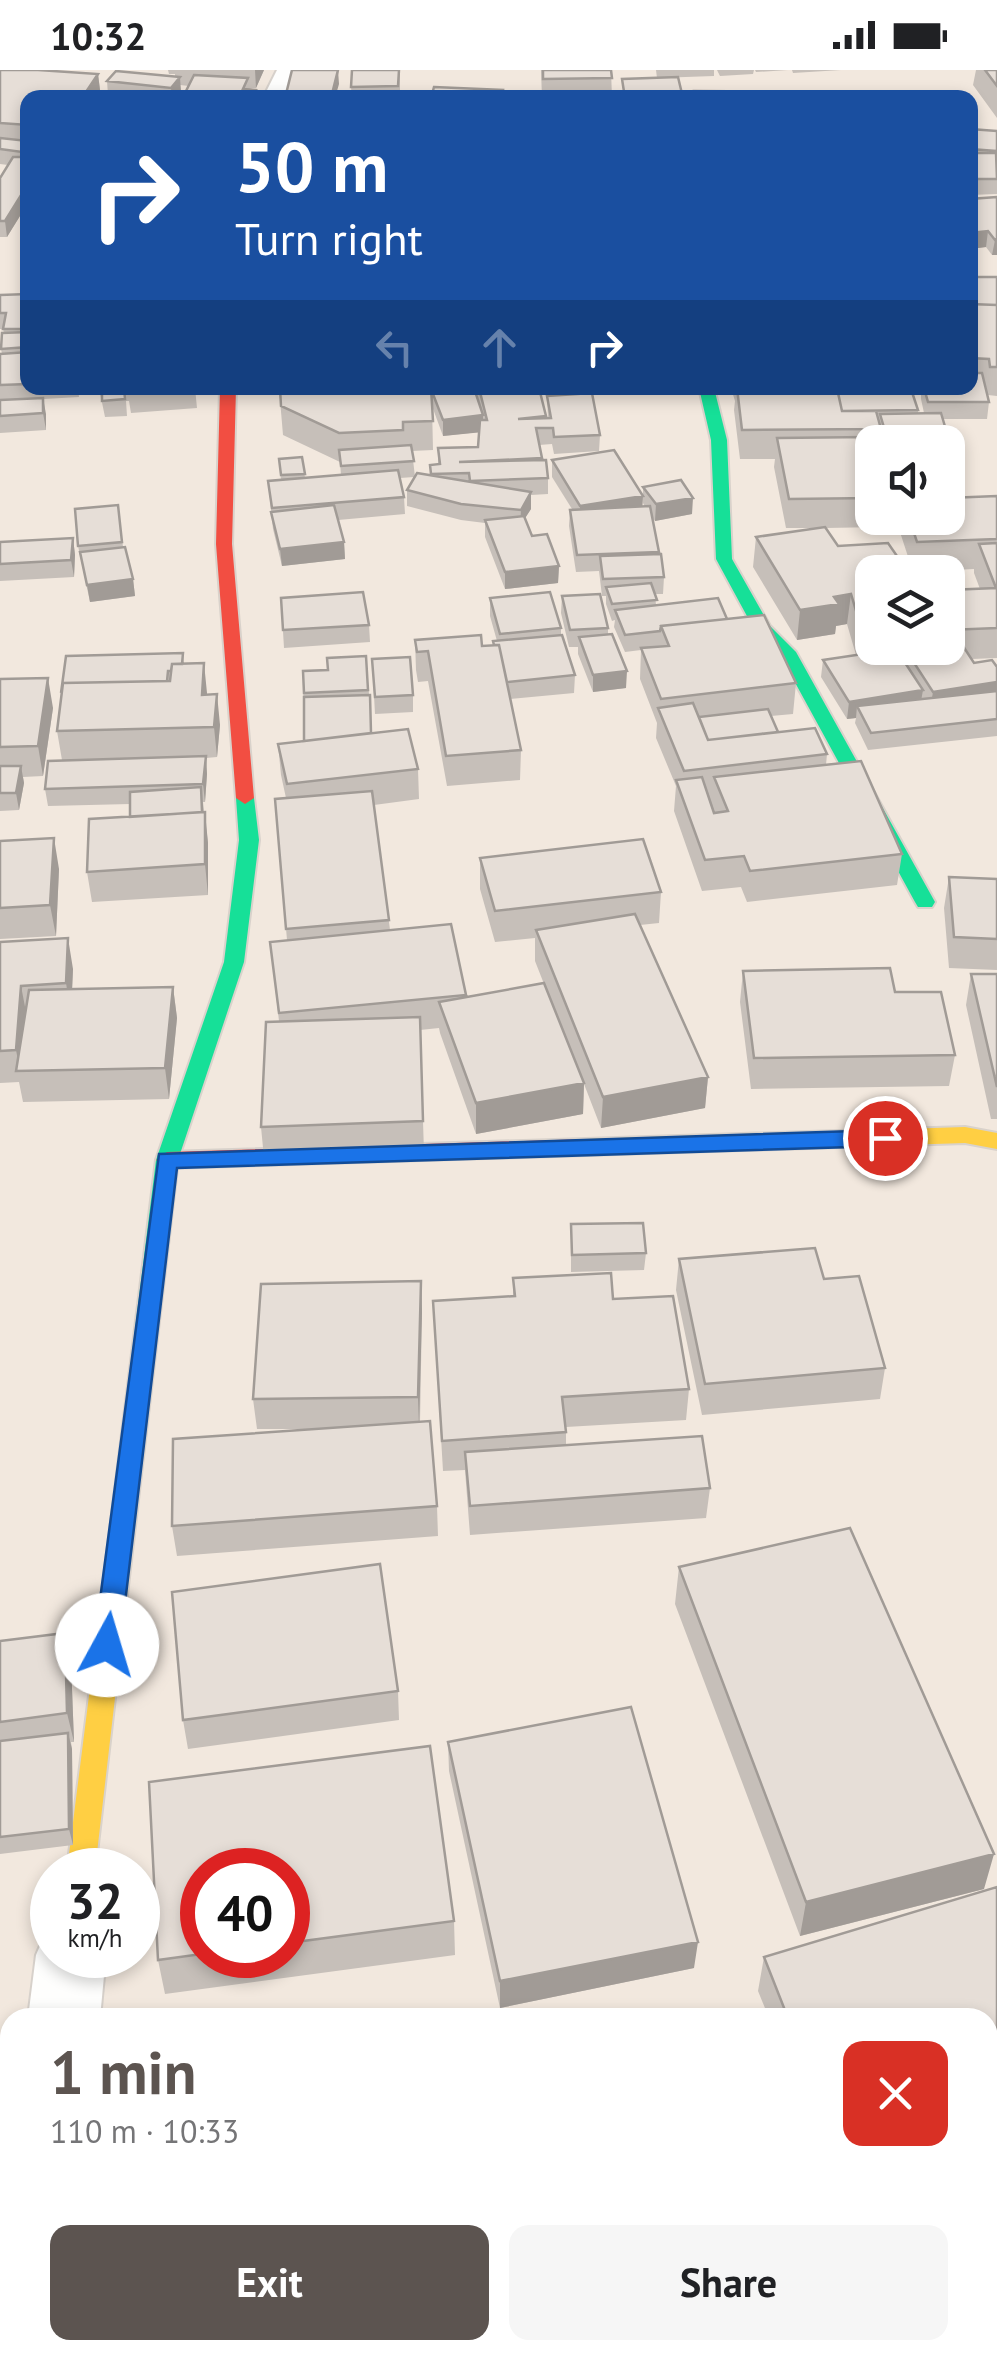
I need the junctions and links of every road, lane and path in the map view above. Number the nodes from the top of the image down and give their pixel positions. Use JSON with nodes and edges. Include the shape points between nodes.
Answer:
{"nodes":[{"id":1,"x":228,"y":395,"type":"edge"},
{"id":2,"x":708,"y":395,"type":"edge"},
{"id":3,"x":925,"y":902,"type":"dead end"},
{"id":4,"x":997,"y":1141,"type":"edge"},
{"id":5,"x":167,"y":1160,"type":"junction"},
{"id":6,"x":84,"y":1848,"type":"edge"},
{"id":7,"x":68,"y":1978,"type":"edge"},
{"id":8,"x":65,"y":2008,"type":"edge"}],
"edges":[{"from":1,"to":5,"type":"street","via":[[224,544],[250,840],[234,962]]},
{"from":2,"to":3,"type":"street","via":[[719,440],[724,559],[764,629],[787,652]]},
{"from":4,"to":5,"type":"street","via":[[965,1136]]},
{"from":5,"to":6,"type":"street"},
{"from":7,"to":8,"type":"street"}]}
